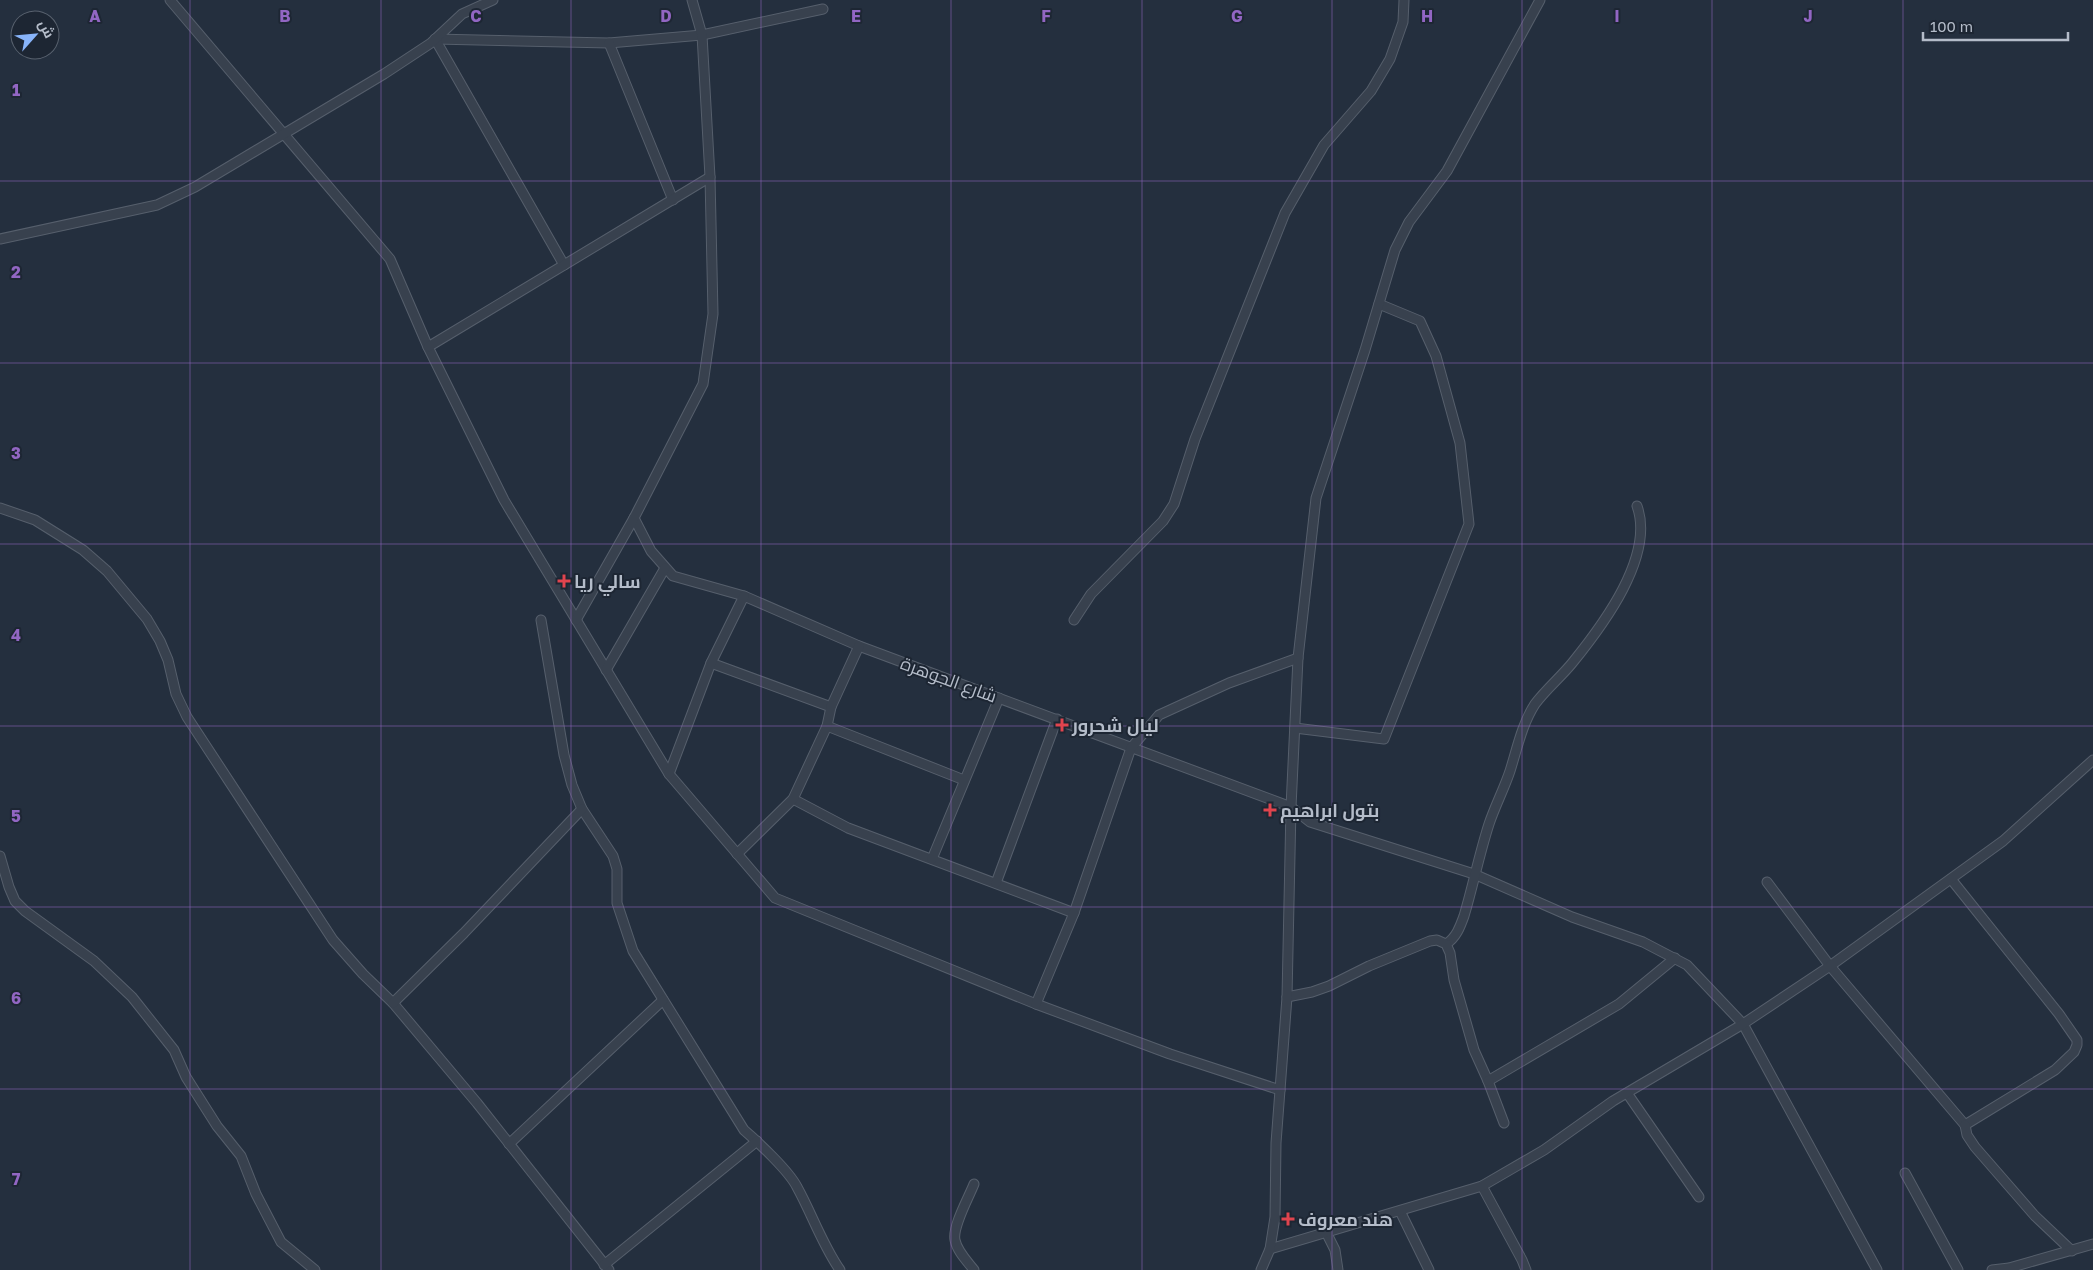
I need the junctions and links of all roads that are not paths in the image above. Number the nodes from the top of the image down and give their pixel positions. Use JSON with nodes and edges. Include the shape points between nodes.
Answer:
{"nodes":[{"id":1,"x":170,"y":0,"type":"edge"},
{"id":2,"x":493,"y":0,"type":"edge"},
{"id":3,"x":692,"y":0,"type":"edge"},
{"id":4,"x":1404,"y":0,"type":"edge"},
{"id":5,"x":1540,"y":0,"type":"edge"},
{"id":6,"x":823,"y":9,"type":"dead end"},
{"id":7,"x":702,"y":35,"type":"junction"},
{"id":8,"x":435,"y":39,"type":"junction"},
{"id":9,"x":609,"y":43,"type":"junction"},
{"id":10,"x":283,"y":132,"type":"junction"},
{"id":11,"x":710,"y":177,"type":"junction"},
{"id":12,"x":673,"y":200,"type":"junction"},
{"id":13,"x":0,"y":239,"type":"edge"},
{"id":14,"x":564,"y":265,"type":"junction"},
{"id":15,"x":1380,"y":304,"type":"junction"},
{"id":16,"x":428,"y":348,"type":"junction"},
{"id":17,"x":1637,"y":506,"type":"dead end"},
{"id":18,"x":0,"y":508,"type":"edge"},
{"id":19,"x":634,"y":518,"type":"junction"},
{"id":20,"x":665,"y":568,"type":"junction"},
{"id":21,"x":744,"y":596,"type":"junction"},
{"id":22,"x":541,"y":620,"type":"dead end"},
{"id":23,"x":576,"y":620,"type":"junction"},
{"id":24,"x":1074,"y":620,"type":"dead end"},
{"id":25,"x":860,"y":646,"type":"junction"},
{"id":26,"x":1298,"y":658,"type":"junction"},
{"id":27,"x":711,"y":663,"type":"junction"},
{"id":28,"x":606,"y":670,"type":"junction"},
{"id":29,"x":999,"y":698,"type":"junction"},
{"id":30,"x":832,"y":707,"type":"junction"},
{"id":31,"x":1057,"y":720,"type":"junction"},
{"id":32,"x":826,"y":726,"type":"junction"},
{"id":33,"x":1295,"y":728,"type":"junction"},
{"id":34,"x":1131,"y":748,"type":"junction"},
{"id":35,"x":2093,"y":760,"type":"edge"},
{"id":36,"x":668,"y":774,"type":"junction"},
{"id":37,"x":964,"y":780,"type":"junction"},
{"id":38,"x":793,"y":799,"type":"junction"},
{"id":39,"x":1291,"y":807,"type":"junction"},
{"id":40,"x":582,"y":809,"type":"junction"},
{"id":41,"x":737,"y":854,"type":"junction"},
{"id":42,"x":0,"y":856,"type":"edge"},
{"id":43,"x":932,"y":859,"type":"junction"},
{"id":44,"x":1474,"y":874,"type":"junction"},
{"id":45,"x":1951,"y":878,"type":"junction"},
{"id":46,"x":1767,"y":882,"type":"dead end"},
{"id":47,"x":996,"y":883,"type":"junction"},
{"id":48,"x":1074,"y":913,"type":"junction"},
{"id":49,"x":1446,"y":944,"type":"junction"},
{"id":50,"x":1675,"y":958,"type":"junction"},
{"id":51,"x":1830,"y":966,"type":"junction"},
{"id":52,"x":1286,"y":997,"type":"junction"},
{"id":53,"x":663,"y":1000,"type":"junction"},
{"id":54,"x":393,"y":1003,"type":"junction"},
{"id":55,"x":1036,"y":1004,"type":"junction"},
{"id":56,"x":1743,"y":1024,"type":"junction"},
{"id":57,"x":1488,"y":1081,"type":"junction"},
{"id":58,"x":1280,"y":1090,"type":"junction"},
{"id":59,"x":1627,"y":1093,"type":"junction"},
{"id":60,"x":1504,"y":1123,"type":"dead end"},
{"id":61,"x":1965,"y":1125,"type":"junction"},
{"id":62,"x":757,"y":1141,"type":"junction"},
{"id":63,"x":509,"y":1144,"type":"junction"},
{"id":64,"x":1905,"y":1173,"type":"dead end"},
{"id":65,"x":974,"y":1184,"type":"dead end"},
{"id":66,"x":1482,"y":1186,"type":"junction"},
{"id":67,"x":1699,"y":1197,"type":"dead end"},
{"id":68,"x":1400,"y":1211,"type":"junction"},
{"id":69,"x":1326,"y":1232,"type":"junction"},
{"id":70,"x":2093,"y":1244,"type":"edge"},
{"id":71,"x":1270,"y":1249,"type":"junction"},
{"id":72,"x":2072,"y":1251,"type":"junction"},
{"id":73,"x":607,"y":1267,"type":"edge"},
{"id":74,"x":315,"y":1270,"type":"edge"},
{"id":75,"x":840,"y":1270,"type":"edge"},
{"id":76,"x":974,"y":1270,"type":"edge"},
{"id":77,"x":1261,"y":1270,"type":"edge"},
{"id":78,"x":1338,"y":1270,"type":"edge"},
{"id":79,"x":1429,"y":1270,"type":"edge"},
{"id":80,"x":1526,"y":1270,"type":"edge"},
{"id":81,"x":1877,"y":1270,"type":"edge"},
{"id":82,"x":1958,"y":1270,"type":"edge"},
{"id":83,"x":1992,"y":1270,"type":"edge"}],
"edges":[{"from":1,"to":10,"type":"street"},
{"from":2,"to":8,"type":"street","via":[[462,14]]},
{"from":3,"to":7,"type":"street"},
{"from":4,"to":24,"type":"street","via":[[1403,22],[1390,60],[1371,90],[1324,146],[1284,214],[1198,430],[1174,504],[1163,521],[1091,594]]},
{"from":5,"to":15,"type":"street","via":[[1447,172],[1401,238]]},
{"from":6,"to":7,"type":"street"},
{"from":7,"to":9,"type":"street"},
{"from":7,"to":11,"type":"street"},
{"from":8,"to":9,"type":"street"},
{"from":8,"to":10,"type":"street","via":[[384,74]]},
{"from":8,"to":14,"type":"street"},
{"from":9,"to":12,"type":"street"},
{"from":10,"to":13,"type":"street","via":[[195,187],[157,205]]},
{"from":10,"to":16,"type":"street","via":[[390,259]]},
{"from":11,"to":12,"type":"street"},
{"from":11,"to":19,"type":"street","via":[[713,314],[703,384]]},
{"from":12,"to":14,"type":"street"},
{"from":14,"to":16,"type":"street"},
{"from":15,"to":26,"type":"street","via":[[1316,498]]},
{"from":15,"to":33,"type":"street","via":[[1420,321],[1436,356],[1460,443],[1469,524],[1384,739]]},
{"from":16,"to":23,"type":"street","via":[[504,500]]},
{"from":17,"to":44,"type":"street","via":[[1641,531],[1628,579],[1574,660],[1536,704],[1524,725]]},
{"from":18,"to":54,"type":"street","via":[[35,520],[84,550],[107,571],[147,619],[168,660],[176,694],[187,717],[333,940]]},
{"from":19,"to":20,"type":"street","name":"شارع الجوهرة"},
{"from":19,"to":23,"type":"street"},
{"from":20,"to":21,"type":"street","name":"شارع الجوهرة","via":[[673,576]]},
{"from":20,"to":28,"type":"street"},
{"from":21,"to":25,"type":"street","name":"شارع الجوهرة"},
{"from":21,"to":27,"type":"street"},
{"from":22,"to":40,"type":"street","via":[[564,754]]},
{"from":23,"to":28,"type":"street"},
{"from":25,"to":29,"type":"street","name":"شارع الجوهرة"},
{"from":25,"to":30,"type":"street"},
{"from":26,"to":33,"type":"street"},
{"from":26,"to":34,"type":"street","via":[[1229,682],[1159,715]]},
{"from":27,"to":30,"type":"street"},
{"from":27,"to":36,"type":"street"},
{"from":28,"to":36,"type":"street"},
{"from":29,"to":31,"type":"street","name":"شارع الجوهرة"},
{"from":29,"to":37,"type":"street"},
{"from":30,"to":32,"type":"street"},
{"from":31,"to":34,"type":"street","name":"شارع الجوهرة"},
{"from":31,"to":47,"type":"street"},
{"from":32,"to":37,"type":"street"},
{"from":32,"to":38,"type":"street"},
{"from":33,"to":39,"type":"street"},
{"from":34,"to":39,"type":"street","name":"شارع الجوهرة"},
{"from":34,"to":48,"type":"street"},
{"from":35,"to":45,"type":"street","via":[[2003,841]]},
{"from":36,"to":41,"type":"street"},
{"from":37,"to":43,"type":"street"},
{"from":38,"to":41,"type":"street"},
{"from":38,"to":43,"type":"street","via":[[848,828]]},
{"from":39,"to":44,"type":"street","name":"شارع الجوهرة","via":[[1310,822]]},
{"from":39,"to":52,"type":"street"},
{"from":40,"to":53,"type":"street","via":[[613,856],[617,869],[618,903],[627,935],[633,951]]},
{"from":40,"to":54,"type":"street"},
{"from":41,"to":55,"type":"street","via":[[775,898]]},
{"from":42,"to":74,"type":"street","via":[[15,901],[25,912],[94,961],[132,997],[174,1050],[191,1086],[241,1156],[281,1242]]},
{"from":43,"to":47,"type":"street"},
{"from":44,"to":49,"type":"street","via":[[1458,931]]},
{"from":44,"to":50,"type":"street","name":"شارع الجوهرة"},
{"from":45,"to":51,"type":"street"},
{"from":45,"to":61,"type":"street","via":[[2077,1040],[2074,1052],[2055,1070]]},
{"from":46,"to":51,"type":"street"},
{"from":47,"to":48,"type":"street"},
{"from":48,"to":55,"type":"street"},
{"from":49,"to":52,"type":"street","via":[[1430,941],[1329,986]]},
{"from":49,"to":57,"type":"street","via":[[1462,1015]]},
{"from":50,"to":56,"type":"street","name":"شارع الجوهرة","via":[[1687,965]]},
{"from":50,"to":57,"type":"street","via":[[1619,1004]]},
{"from":51,"to":56,"type":"street"},
{"from":51,"to":61,"type":"street"},
{"from":52,"to":58,"type":"street"},
{"from":53,"to":62,"type":"street","via":[[744,1130]]},
{"from":53,"to":63,"type":"street"},
{"from":54,"to":63,"type":"street"},
{"from":55,"to":58,"type":"street","via":[[1170,1054]]},
{"from":56,"to":59,"type":"street"},
{"from":56,"to":81,"type":"street","name":"شارع الجوهرة"},
{"from":57,"to":60,"type":"street"},
{"from":58,"to":71,"type":"street","via":[[1277,1196]]},
{"from":59,"to":66,"type":"street","via":[[1544,1150]]},
{"from":59,"to":67,"type":"street"},
{"from":61,"to":72,"type":"street","via":[[1975,1147],[2035,1216]]},
{"from":62,"to":73,"type":"street"},
{"from":62,"to":75,"type":"street","via":[[796,1184],[829,1254]]},
{"from":63,"to":73,"type":"street"},
{"from":64,"to":82,"type":"street"},
{"from":65,"to":76,"type":"street","via":[[955,1230],[960,1252]]},
{"from":66,"to":68,"type":"street"},
{"from":66,"to":80,"type":"street"},
{"from":68,"to":69,"type":"street"},
{"from":68,"to":79,"type":"street"},
{"from":69,"to":71,"type":"street"},
{"from":69,"to":78,"type":"street","via":[[1335,1250]]},
{"from":70,"to":72,"type":"street"},
{"from":71,"to":77,"type":"street"},
{"from":72,"to":83,"type":"street"}]}
